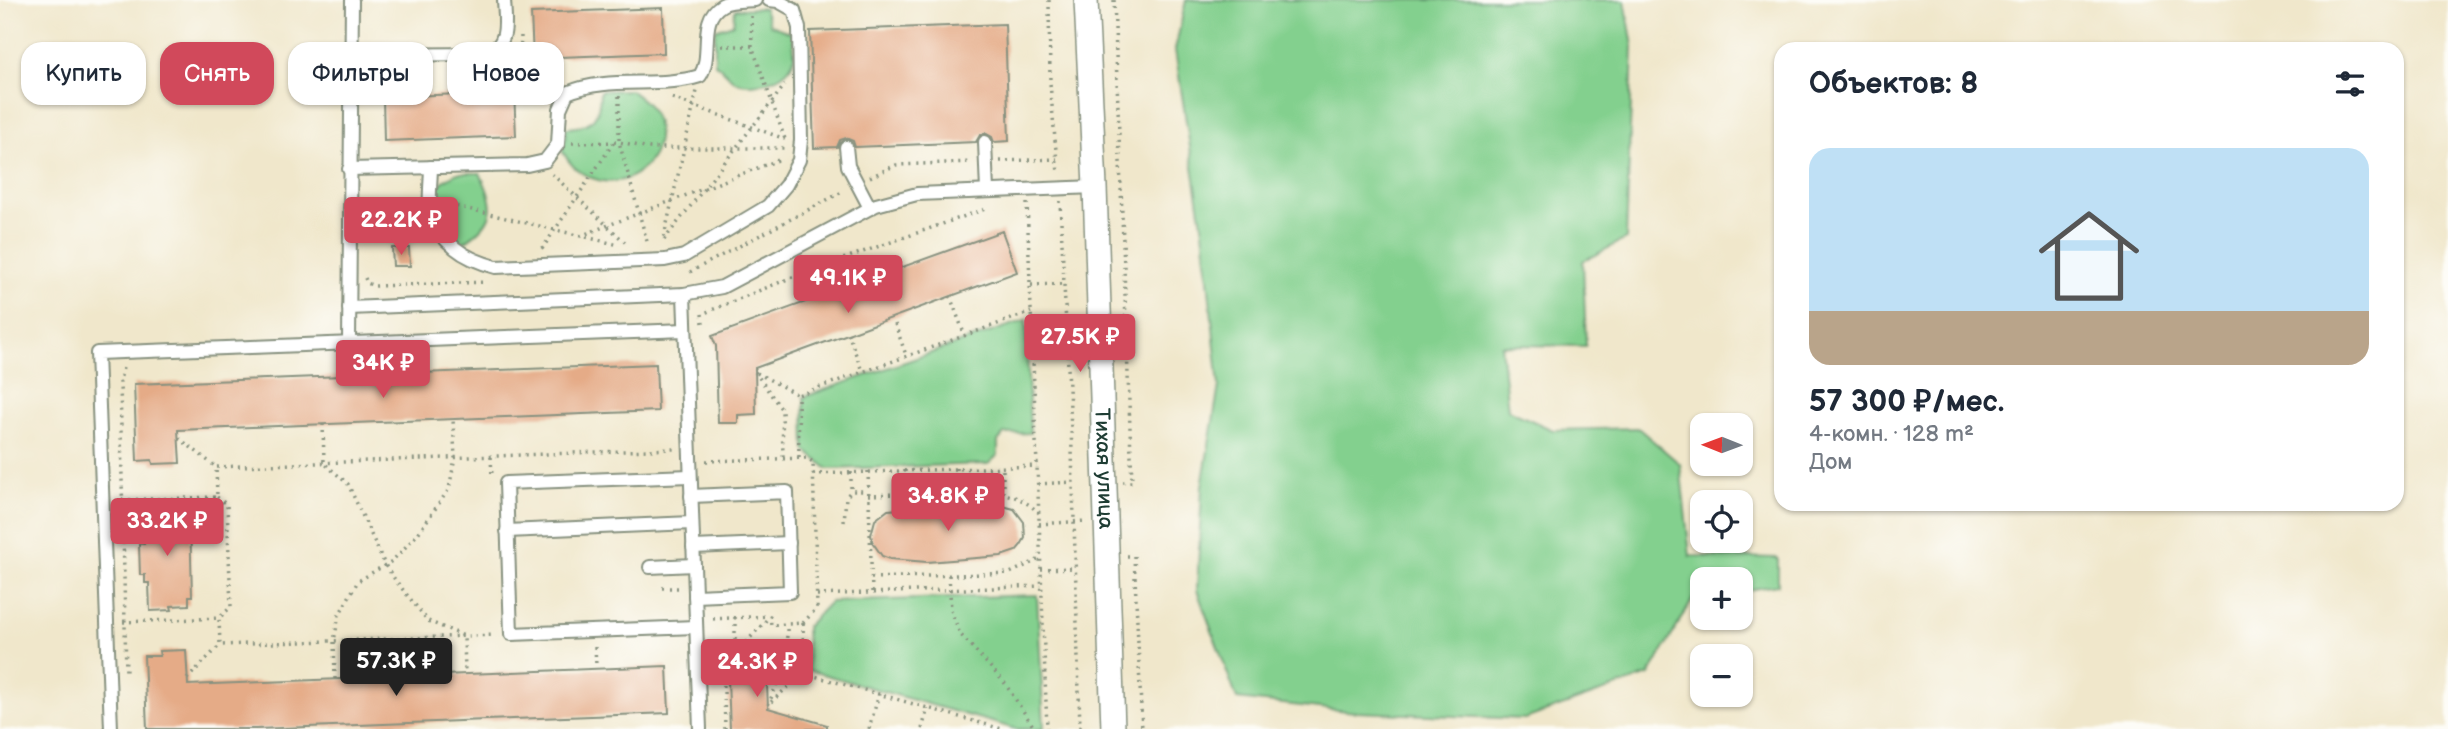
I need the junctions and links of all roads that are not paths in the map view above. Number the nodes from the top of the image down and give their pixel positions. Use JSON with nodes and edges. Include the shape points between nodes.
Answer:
{"nodes":[{"id":1,"x":352,"y":0,"type":"edge"},
{"id":2,"x":504,"y":0,"type":"edge"},
{"id":3,"x":753,"y":0,"type":"edge"},
{"id":4,"x":769,"y":0,"type":"edge"},
{"id":5,"x":1086,"y":0,"type":"edge"},
{"id":6,"x":352,"y":42,"type":"edge"},
{"id":7,"x":433,"y":54,"type":"edge"},
{"id":8,"x":351,"y":105,"type":"edge"},
{"id":9,"x":985,"y":142,"type":"dead end"},
{"id":10,"x":846,"y":147,"type":"dead end"},
{"id":11,"x":431,"y":167,"type":"junction"},
{"id":12,"x":349,"y":169,"type":"junction"},
{"id":13,"x":1095,"y":187,"type":"junction"},
{"id":14,"x":987,"y":191,"type":"junction"},
{"id":15,"x":870,"y":208,"type":"junction"},
{"id":16,"x":684,"y":293,"type":"junction"},
{"id":17,"x":349,"y":308,"type":"junction"},
{"id":18,"x":685,"y":330,"type":"junction"},
{"id":19,"x":349,"y":342,"type":"junction"},
{"id":20,"x":690,"y":475,"type":"junction"},
{"id":21,"x":691,"y":496,"type":"junction"},
{"id":22,"x":692,"y":523,"type":"junction"},
{"id":23,"x":507,"y":531,"type":"junction"},
{"id":24,"x":789,"y":543,"type":"junction"},
{"id":25,"x":693,"y":547,"type":"junction"},
{"id":26,"x":694,"y":565,"type":"junction"},
{"id":27,"x":650,"y":567,"type":"dead end"},
{"id":28,"x":695,"y":596,"type":"junction"},
{"id":29,"x":696,"y":627,"type":"junction"},
{"id":30,"x":111,"y":729,"type":"edge"},
{"id":31,"x":700,"y":729,"type":"edge"},
{"id":32,"x":1113,"y":729,"type":"edge"}],
"edges":[{"from":1,"to":6,"type":"lane"},
{"from":2,"to":7,"type":"lane","via":[[506,35],[495,51]]},
{"from":3,"to":11,"type":"lane","via":[[723,4],[712,15],[701,76],[585,85],[567,93],[560,109],[558,144],[545,161]]},
{"from":4,"to":11,"type":"lane","via":[[794,10],[799,28],[799,160],[768,206],[684,256],[496,267],[482,263],[462,254],[435,228]]},
{"from":5,"to":13,"type":"street","name":"Тихая улица"},
{"from":8,"to":12,"type":"lane"},
{"from":9,"to":14,"type":"lane"},
{"from":10,"to":15,"type":"lane","via":[[848,166]]},
{"from":11,"to":12,"type":"lane"},
{"from":12,"to":17,"type":"lane"},
{"from":13,"to":14,"type":"lane"},
{"from":13,"to":32,"type":"street","name":"Тихая улица"},
{"from":14,"to":15,"type":"lane","via":[[916,194]]},
{"from":15,"to":16,"type":"lane","via":[[722,287]]},
{"from":16,"to":17,"type":"lane"},
{"from":16,"to":18,"type":"lane"},
{"from":17,"to":19,"type":"lane"},
{"from":18,"to":19,"type":"lane"},
{"from":18,"to":20,"type":"lane"},
{"from":19,"to":30,"type":"lane","via":[[97,353]]},
{"from":20,"to":21,"type":"lane"},
{"from":20,"to":23,"type":"lane","via":[[506,483]]},
{"from":21,"to":22,"type":"lane"},
{"from":21,"to":24,"type":"lane","via":[[787,492]]},
{"from":22,"to":23,"type":"lane"},
{"from":22,"to":25,"type":"lane"},
{"from":23,"to":29,"type":"lane","via":[[512,634]]},
{"from":24,"to":25,"type":"lane"},
{"from":24,"to":28,"type":"lane","via":[[790,592]]},
{"from":25,"to":26,"type":"lane"},
{"from":26,"to":27,"type":"lane"},
{"from":26,"to":28,"type":"lane"},
{"from":28,"to":29,"type":"lane"},
{"from":29,"to":31,"type":"lane"}]}
